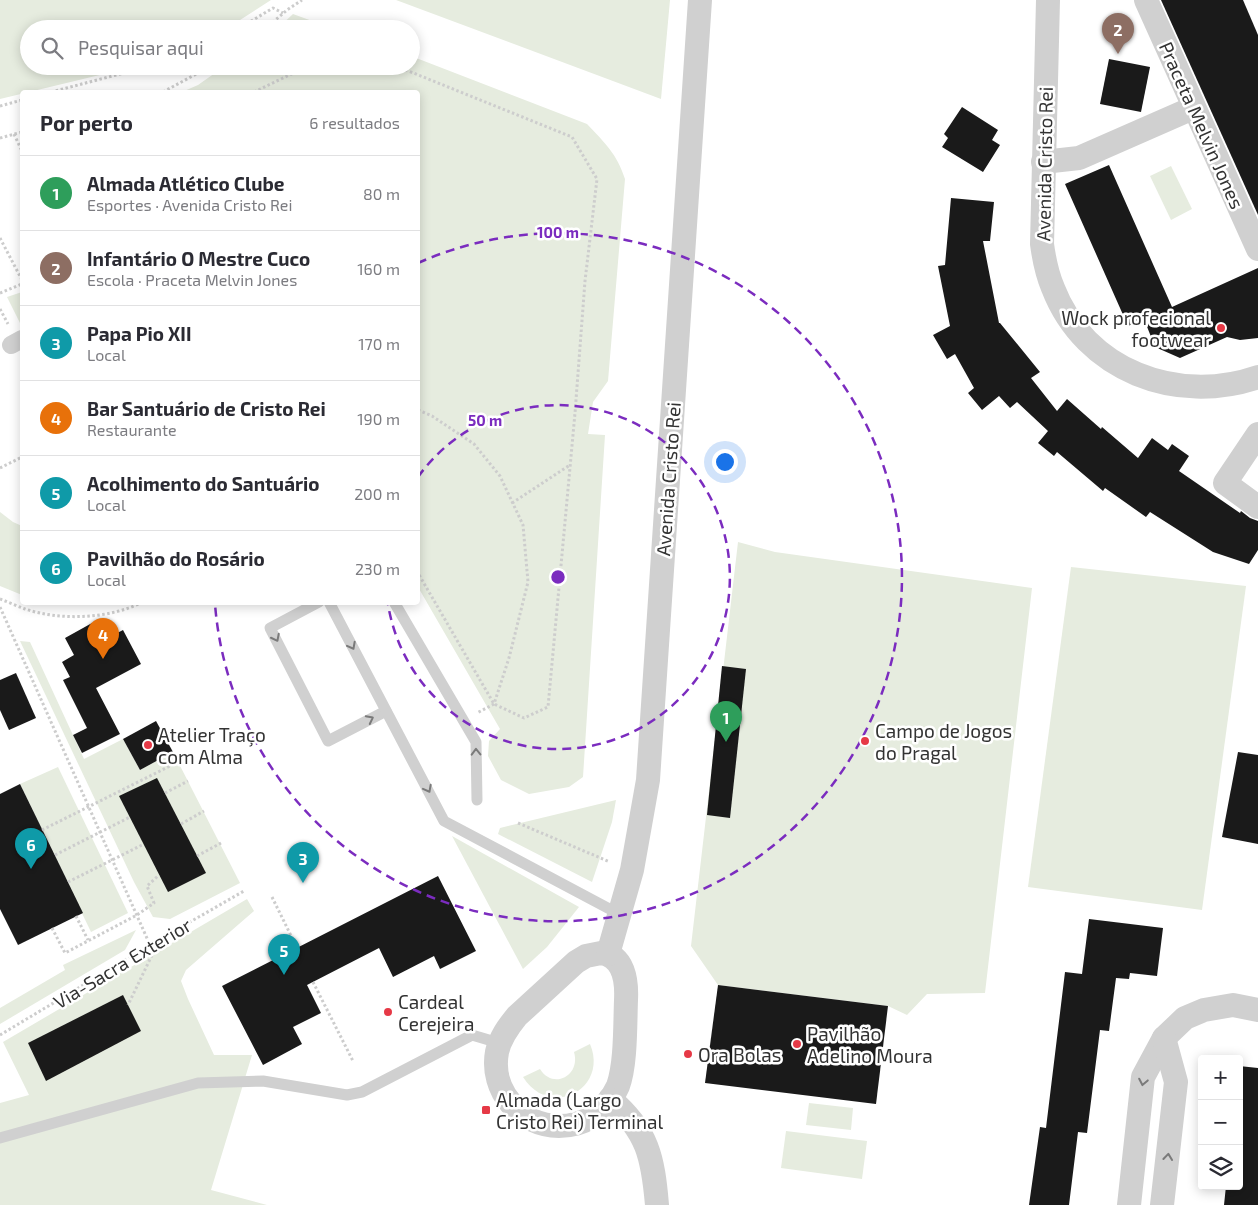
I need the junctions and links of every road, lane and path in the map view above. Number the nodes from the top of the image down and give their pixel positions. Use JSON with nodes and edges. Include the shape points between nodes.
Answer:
{"nodes":[{"id":1,"x":302,"y":0,"type":"edge"},
{"id":2,"x":700,"y":0,"type":"edge"},
{"id":3,"x":1048,"y":0,"type":"edge"},
{"id":4,"x":1146,"y":0,"type":"edge"},
{"id":5,"x":283,"y":13,"type":"junction"},
{"id":6,"x":253,"y":20,"type":"edge"},
{"id":7,"x":275,"y":20,"type":"edge"},
{"id":8,"x":116,"y":75,"type":"edge"},
{"id":9,"x":194,"y":75,"type":"edge"},
{"id":10,"x":289,"y":75,"type":"edge"},
{"id":11,"x":418,"y":75,"type":"edge"},
{"id":12,"x":59,"y":90,"type":"edge"},
{"id":13,"x":166,"y":90,"type":"edge"},
{"id":14,"x":258,"y":90,"type":"edge"},
{"id":15,"x":20,"y":101,"type":"edge"},
{"id":16,"x":0,"y":106,"type":"edge"},
{"id":17,"x":1193,"y":108,"type":"junction"},
{"id":18,"x":20,"y":132,"type":"edge"},
{"id":19,"x":14,"y":134,"type":"junction"},
{"id":20,"x":0,"y":138,"type":"edge"},
{"id":21,"x":20,"y":146,"type":"edge"},
{"id":22,"x":1043,"y":162,"type":"junction"},
{"id":23,"x":0,"y":238,"type":"edge"},
{"id":24,"x":1258,"y":249,"type":"edge"},
{"id":25,"x":20,"y":278,"type":"edge"},
{"id":26,"x":20,"y":283,"type":"edge"},
{"id":27,"x":0,"y":293,"type":"edge"},
{"id":28,"x":1258,"y":377,"type":"edge"},
{"id":29,"x":420,"y":411,"type":"edge"},
{"id":30,"x":1258,"y":434,"type":"edge"},
{"id":31,"x":20,"y":458,"type":"edge"},
{"id":32,"x":570,"y":465,"type":"junction"},
{"id":33,"x":0,"y":468,"type":"edge"},
{"id":34,"x":512,"y":503,"type":"junction"},
{"id":35,"x":1258,"y":507,"type":"edge"},
{"id":36,"x":420,"y":577,"type":"edge"},
{"id":37,"x":0,"y":599,"type":"edge"},
{"id":38,"x":434,"y":601,"type":"junction"},
{"id":39,"x":428,"y":604,"type":"dead end"},
{"id":40,"x":136,"y":605,"type":"edge"},
{"id":41,"x":313,"y":605,"type":"edge"},
{"id":42,"x":331,"y":605,"type":"edge"},
{"id":43,"x":396,"y":605,"type":"edge"},
{"id":44,"x":0,"y":607,"type":"edge"},
{"id":45,"x":494,"y":704,"type":"junction"},
{"id":46,"x":386,"y":711,"type":"junction"},
{"id":47,"x":178,"y":762,"type":"dead end"},
{"id":48,"x":188,"y":781,"type":"dead end"},
{"id":49,"x":165,"y":793,"type":"dead end"},
{"id":50,"x":477,"y":800,"type":"dead end"},
{"id":51,"x":88,"y":806,"type":"junction"},
{"id":52,"x":204,"y":812,"type":"dead end"},
{"id":53,"x":130,"y":817,"type":"dead end"},
{"id":54,"x":181,"y":824,"type":"dead end"},
{"id":55,"x":518,"y":824,"type":"dead end"},
{"id":56,"x":42,"y":830,"type":"dead end"},
{"id":57,"x":100,"y":832,"type":"junction"},
{"id":58,"x":221,"y":843,"type":"dead end"},
{"id":59,"x":144,"y":844,"type":"dead end"},
{"id":60,"x":55,"y":855,"type":"dead end"},
{"id":61,"x":197,"y":856,"type":"dead end"},
{"id":62,"x":113,"y":860,"type":"junction"},
{"id":63,"x":610,"y":862,"type":"dead end"},
{"id":64,"x":160,"y":876,"type":"dead end"},
{"id":65,"x":68,"y":882,"type":"dead end"},
{"id":66,"x":244,"y":891,"type":"dead end"},
{"id":67,"x":272,"y":897,"type":"dead end"},
{"id":68,"x":619,"y":914,"type":"junction"},
{"id":69,"x":76,"y":916,"type":"dead end"},
{"id":70,"x":138,"y":916,"type":"junction"},
{"id":71,"x":52,"y":928,"type":"dead end"},
{"id":72,"x":88,"y":940,"type":"junction"},
{"id":73,"x":150,"y":944,"type":"junction"},
{"id":74,"x":297,"y":948,"type":"dead end"},
{"id":75,"x":608,"y":954,"type":"junction"},
{"id":76,"x":313,"y":982,"type":"dead end"},
{"id":77,"x":128,"y":1005,"type":"dead end"},
{"id":78,"x":1258,"y":1010,"type":"edge"},
{"id":79,"x":0,"y":1035,"type":"edge"},
{"id":80,"x":1164,"y":1038,"type":"junction"},
{"id":81,"x":499,"y":1044,"type":"junction"},
{"id":82,"x":353,"y":1061,"type":"dead end"},
{"id":83,"x":610,"y":1099,"type":"junction"},
{"id":84,"x":0,"y":1138,"type":"edge"},
{"id":85,"x":657,"y":1205,"type":"edge"},
{"id":86,"x":1129,"y":1205,"type":"edge"},
{"id":87,"x":1162,"y":1205,"type":"edge"}],
"edges":[{"from":1,"to":5,"type":"path"},
{"from":2,"to":68,"type":"street","name":"Avenida Cristo Rei","via":[[648,780],[632,870]]},
{"from":3,"to":22,"type":"street","name":"Avenida Cristo Rei"},
{"from":4,"to":17,"type":"street","name":"Praceta Melvin Jones"},
{"from":5,"to":6,"type":"path","via":[[273,8]]},
{"from":5,"to":7,"type":"path"},
{"from":8,"to":12,"type":"path"},
{"from":9,"to":13,"type":"path"},
{"from":10,"to":14,"type":"path"},
{"from":11,"to":32,"type":"path","via":[[572,137],[598,179],[585,281]]},
{"from":15,"to":16,"type":"path"},
{"from":17,"to":22,"type":"street","via":[[1079,158]]},
{"from":17,"to":24,"type":"street","name":"Praceta Melvin Jones"},
{"from":18,"to":19,"type":"path"},
{"from":19,"to":20,"type":"path"},
{"from":19,"to":21,"type":"path"},
{"from":22,"to":28,"type":"street","name":"Avenida Cristo Rei","via":[[1041,237],[1046,267],[1064,310],[1093,346],[1132,372],[1176,386],[1222,387]]},
{"from":23,"to":25,"type":"path"},
{"from":26,"to":27,"type":"path"},
{"from":29,"to":34,"type":"path","via":[[474,444],[500,476]]},
{"from":30,"to":35,"type":"street","via":[[1226,483]]},
{"from":31,"to":33,"type":"path"},
{"from":32,"to":34,"type":"path"},
{"from":32,"to":45,"type":"path","via":[[548,707],[524,718]]},
{"from":34,"to":45,"type":"path","via":[[523,525],[528,582]]},
{"from":36,"to":38,"type":"path"},
{"from":37,"to":40,"type":"path","via":[[58,616],[91,616]]},
{"from":38,"to":39,"type":"path"},
{"from":38,"to":45,"type":"path"},
{"from":41,"to":46,"type":"lane","one_way":true,"via":[[270,628],[328,741]]},
{"from":42,"to":46,"type":"lane","one_way":true},
{"from":50,"to":43,"type":"lane","one_way":true,"via":[[476,742]]},
{"from":44,"to":51,"type":"path"},
{"from":46,"to":68,"type":"lane","one_way":true,"via":[[444,821]]},
{"from":47,"to":51,"type":"path"},
{"from":48,"to":49,"type":"path"},
{"from":51,"to":56,"type":"path"},
{"from":51,"to":57,"type":"path"},
{"from":52,"to":54,"type":"path"},
{"from":53,"to":57,"type":"path"},
{"from":55,"to":63,"type":"path"},
{"from":57,"to":60,"type":"path"},
{"from":57,"to":62,"type":"path"},
{"from":58,"to":61,"type":"path"},
{"from":59,"to":62,"type":"path"},
{"from":62,"to":65,"type":"path"},
{"from":62,"to":70,"type":"path"},
{"from":64,"to":70,"type":"path","via":[[147,886],[154,903]]},
{"from":66,"to":73,"type":"path","name":"Via-Sacra Exterior"},
{"from":67,"to":74,"type":"path"},
{"from":68,"to":75,"type":"street","name":"Avenida Cristo Rei"},
{"from":69,"to":72,"type":"path"},
{"from":70,"to":72,"type":"path"},
{"from":70,"to":73,"type":"path"},
{"from":71,"to":72,"type":"path","via":[[65,953]]},
{"from":73,"to":77,"type":"path","via":[[152,955]]},
{"from":73,"to":79,"type":"path","name":"Via-Sacra Exterior"},
{"from":75,"to":81,"type":"street","via":[[586,956],[576,962],[517,1016]]},
{"from":75,"to":83,"type":"street","via":[[619,961],[627,989],[621,1070],[618,1086]]},
{"from":76,"to":82,"type":"path"},
{"from":78,"to":80,"type":"street","via":[[1233,1004],[1204,1010],[1185,1018]]},
{"from":80,"to":86,"type":"street","one_way":true,"via":[[1143,1077]]},
{"from":87,"to":80,"type":"street","one_way":true,"via":[[1176,1082]]},
{"from":81,"to":83,"type":"street","via":[[496,1069],[502,1091],[516,1110],[529,1119],[554,1126],[577,1124],[597,1114]]},
{"from":81,"to":84,"type":"lane","via":[[472,1035],[362,1092],[347,1095],[263,1082],[198,1083]]},
{"from":83,"to":85,"type":"street","via":[[626,1112],[647,1147]]}]}
